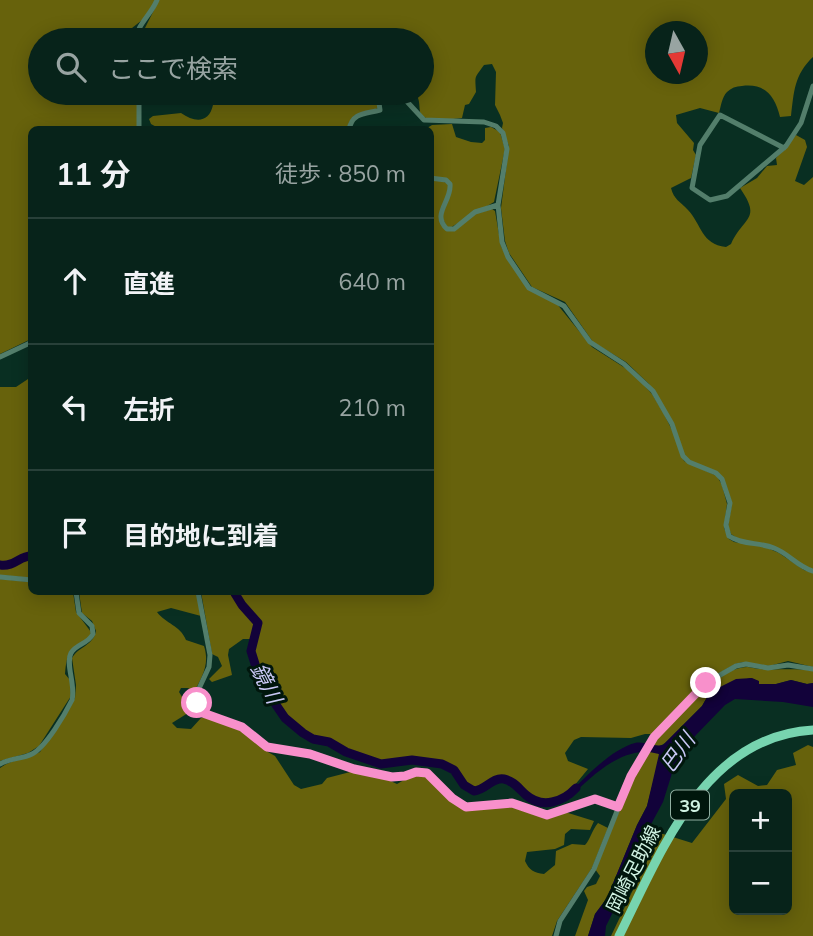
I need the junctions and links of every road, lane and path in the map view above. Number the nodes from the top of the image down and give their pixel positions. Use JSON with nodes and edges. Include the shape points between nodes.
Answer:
{"nodes":[{"id":1,"x":157,"y":0,"type":"edge"},
{"id":2,"x":139,"y":28,"type":"edge"},
{"id":3,"x":813,"y":86,"type":"edge"},
{"id":4,"x":139,"y":105,"type":"edge"},
{"id":5,"x":379,"y":105,"type":"edge"},
{"id":6,"x":410,"y":105,"type":"edge"},
{"id":7,"x":139,"y":126,"type":"edge"},
{"id":8,"x":350,"y":126,"type":"edge"},
{"id":9,"x":784,"y":148,"type":"junction"},
{"id":10,"x":434,"y":178,"type":"edge"},
{"id":11,"x":498,"y":205,"type":"junction"},
{"id":12,"x":28,"y":344,"type":"edge"},
{"id":13,"x":0,"y":357,"type":"edge"},
{"id":14,"x":813,"y":571,"type":"edge"},
{"id":15,"x":0,"y":577,"type":"edge"},
{"id":16,"x":28,"y":580,"type":"edge"},
{"id":17,"x":76,"y":595,"type":"edge"},
{"id":18,"x":199,"y":595,"type":"edge"},
{"id":19,"x":813,"y":669,"type":"edge"},
{"id":20,"x":813,"y":730,"type":"edge"},
{"id":21,"x":0,"y":764,"type":"edge"},
{"id":22,"x":618,"y":807,"type":"junction"},
{"id":23,"x":556,"y":936,"type":"edge"},
{"id":24,"x":618,"y":936,"type":"edge"}],
"edges":[{"from":1,"to":2,"type":"street"},
{"from":3,"to":9,"type":"street","via":[[801,123]]},
{"from":4,"to":7,"type":"street"},
{"from":5,"to":8,"type":"street","via":[[380,110],[356,116]]},
{"from":6,"to":11,"type":"street","via":[[424,120],[484,122],[499,129],[507,149]]},
{"from":9,"to":9,"type":"street","via":[[722,198],[710,200],[692,188],[700,145],[720,115]]},
{"from":10,"to":11,"type":"street","via":[[450,184],[440,216],[449,230],[475,212]]},
{"from":11,"to":14,"type":"street","via":[[502,242],[525,283],[564,306],[590,342],[647,384],[672,424],[683,456],[722,480],[730,503],[726,525],[730,536],[775,548]]},
{"from":12,"to":13,"type":"street"},
{"from":15,"to":16,"type":"street"},
{"from":17,"to":21,"type":"street","via":[[79,613],[92,626],[93,634],[69,657],[72,700],[40,748]]},
{"from":18,"to":22,"type":"street","via":[[210,655],[197,703],[203,713],[242,727],[267,747],[392,777],[427,773],[466,807],[512,803],[547,815],[595,799]]},
{"from":19,"to":22,"type":"street","via":[[746,664],[706,683],[652,741]]},
{"from":20,"to":24,"type":"main road","name":"岡崎足助線","number":"39","via":[[772,738],[741,752],[718,771],[672,830]]},
{"from":22,"to":23,"type":"street","via":[[594,869],[560,921]]}]}
